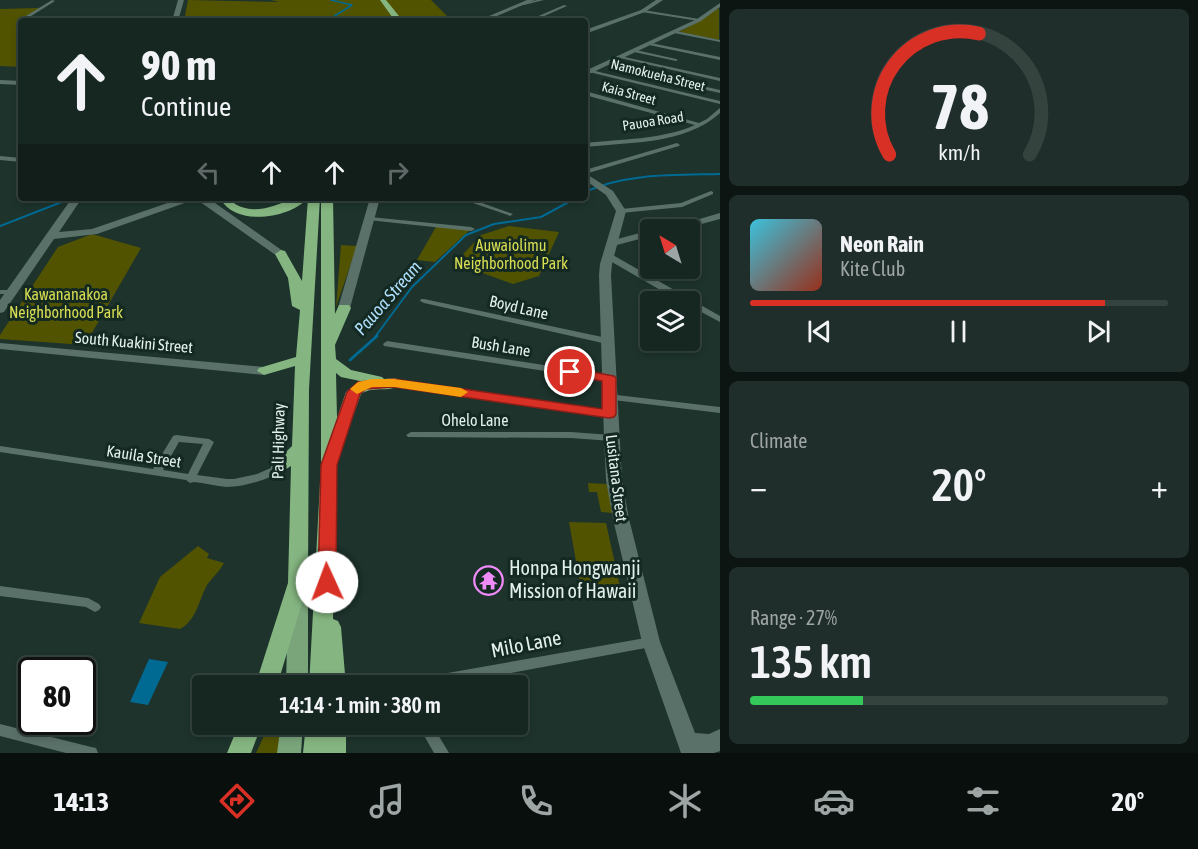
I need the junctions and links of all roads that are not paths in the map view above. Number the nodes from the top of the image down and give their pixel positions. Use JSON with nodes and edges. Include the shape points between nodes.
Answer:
{"nodes":[{"id":1,"x":181,"y":0,"type":"edge"},
{"id":2,"x":376,"y":0,"type":"edge"},
{"id":3,"x":383,"y":0,"type":"edge"},
{"id":4,"x":532,"y":0,"type":"edge"},
{"id":5,"x":542,"y":0,"type":"edge"},
{"id":6,"x":660,"y":0,"type":"edge"},
{"id":7,"x":53,"y":1,"type":"edge"},
{"id":8,"x":524,"y":4,"type":"junction"},
{"id":9,"x":566,"y":6,"type":"dead end"},
{"id":10,"x":718,"y":7,"type":"edge"},
{"id":11,"x":643,"y":11,"type":"junction"},
{"id":12,"x":26,"y":18,"type":"edge"},
{"id":13,"x":176,"y":18,"type":"edge"},
{"id":14,"x":389,"y":18,"type":"edge"},
{"id":15,"x":397,"y":18,"type":"edge"},
{"id":16,"x":488,"y":18,"type":"edge"},
{"id":17,"x":537,"y":18,"type":"edge"},
{"id":18,"x":699,"y":20,"type":"junction"},
{"id":19,"x":588,"y":31,"type":"edge"},
{"id":20,"x":676,"y":32,"type":"junction"},
{"id":21,"x":720,"y":40,"type":"edge"},
{"id":22,"x":651,"y":44,"type":"junction"},
{"id":23,"x":636,"y":51,"type":"junction"},
{"id":24,"x":622,"y":57,"type":"junction"},
{"id":25,"x":720,"y":59,"type":"edge"},
{"id":26,"x":676,"y":60,"type":"dead end"},
{"id":27,"x":588,"y":72,"type":"edge"},
{"id":28,"x":720,"y":80,"type":"edge"},
{"id":29,"x":672,"y":81,"type":"dead end"},
{"id":30,"x":0,"y":82,"type":"edge"},
{"id":31,"x":18,"y":83,"type":"edge"},
{"id":32,"x":720,"y":92,"type":"edge"},
{"id":33,"x":588,"y":94,"type":"edge"},
{"id":34,"x":720,"y":103,"type":"edge"},
{"id":35,"x":720,"y":110,"type":"edge"},
{"id":36,"x":702,"y":125,"type":"junction"},
{"id":37,"x":588,"y":144,"type":"edge"},
{"id":38,"x":677,"y":145,"type":"dead end"},
{"id":39,"x":0,"y":158,"type":"edge"},
{"id":40,"x":18,"y":160,"type":"edge"},
{"id":41,"x":588,"y":176,"type":"edge"},
{"id":42,"x":711,"y":193,"type":"dead end"},
{"id":43,"x":75,"y":201,"type":"edge"},
{"id":44,"x":183,"y":201,"type":"edge"},
{"id":45,"x":205,"y":201,"type":"edge"},
{"id":46,"x":227,"y":201,"type":"edge"},
{"id":47,"x":297,"y":201,"type":"edge"},
{"id":48,"x":314,"y":201,"type":"edge"},
{"id":49,"x":327,"y":201,"type":"edge"},
{"id":50,"x":374,"y":201,"type":"edge"},
{"id":51,"x":470,"y":201,"type":"edge"},
{"id":52,"x":621,"y":211,"type":"junction"},
{"id":53,"x":510,"y":214,"type":"dead end"},
{"id":54,"x":720,"y":216,"type":"edge"},
{"id":55,"x":64,"y":217,"type":"junction"},
{"id":56,"x":370,"y":219,"type":"junction"},
{"id":57,"x":700,"y":221,"type":"edge"},
{"id":58,"x":110,"y":226,"type":"junction"},
{"id":59,"x":471,"y":229,"type":"dead end"},
{"id":60,"x":53,"y":233,"type":"junction"},
{"id":61,"x":640,"y":238,"type":"edge"},
{"id":62,"x":610,"y":250,"type":"junction"},
{"id":63,"x":280,"y":254,"type":"joint"},
{"id":64,"x":672,"y":291,"type":"edge"},
{"id":65,"x":6,"y":292,"type":"edge"},
{"id":66,"x":424,"y":301,"type":"dead end"},
{"id":67,"x":344,"y":308,"type":"joint"},
{"id":68,"x":700,"y":308,"type":"edge"},
{"id":69,"x":0,"y":309,"type":"edge"},
{"id":70,"x":720,"y":320,"type":"edge"},
{"id":71,"x":607,"y":341,"type":"junction"},
{"id":72,"x":387,"y":344,"type":"dead end"},
{"id":73,"x":0,"y":346,"type":"edge"},
{"id":74,"x":328,"y":354,"type":"junction"},
{"id":75,"x":295,"y":361,"type":"junction"},
{"id":76,"x":264,"y":370,"type":"junction"},
{"id":77,"x":609,"y":378,"type":"junction"},
{"id":78,"x":293,"y":382,"type":"junction"},
{"id":79,"x":394,"y":383,"type":"junction"},
{"id":80,"x":609,"y":406,"type":"junction"},
{"id":81,"x":720,"y":410,"type":"edge"},
{"id":82,"x":300,"y":428,"type":"junction"},
{"id":83,"x":411,"y":435,"type":"dead end"},
{"id":84,"x":610,"y":438,"type":"junction"},
{"id":85,"x":300,"y":448,"type":"junction"},
{"id":86,"x":0,"y":449,"type":"edge"},
{"id":87,"x":329,"y":465,"type":"junction"},
{"id":88,"x":280,"y":467,"type":"joint"},
{"id":89,"x":156,"y":473,"type":"junction"},
{"id":90,"x":190,"y":478,"type":"junction"},
{"id":91,"x":326,"y":561,"type":"junction"},
{"id":92,"x":298,"y":583,"type":"junction"},
{"id":93,"x":0,"y":591,"type":"edge"},
{"id":94,"x":95,"y":607,"type":"dead end"},
{"id":95,"x":651,"y":642,"type":"junction"},
{"id":96,"x":269,"y":675,"type":"edge"},
{"id":97,"x":297,"y":675,"type":"edge"},
{"id":98,"x":321,"y":675,"type":"edge"},
{"id":99,"x":334,"y":675,"type":"edge"},
{"id":100,"x":469,"y":675,"type":"edge"},
{"id":101,"x":0,"y":730,"type":"edge"},
{"id":102,"x":246,"y":735,"type":"edge"},
{"id":103,"x":291,"y":735,"type":"edge"},
{"id":104,"x":316,"y":735,"type":"edge"},
{"id":105,"x":335,"y":735,"type":"edge"},
{"id":106,"x":431,"y":735,"type":"edge"},
{"id":107,"x":720,"y":738,"type":"edge"},
{"id":108,"x":690,"y":748,"type":"edge"},
{"id":109,"x":91,"y":753,"type":"edge"},
{"id":110,"x":239,"y":753,"type":"edge"},
{"id":111,"x":289,"y":753,"type":"edge"},
{"id":112,"x":315,"y":753,"type":"edge"},
{"id":113,"x":334,"y":753,"type":"edge"},
{"id":114,"x":442,"y":753,"type":"edge"}],
"edges":[{"from":1,"to":13,"type":"main road"},
{"from":2,"to":14,"type":"highway"},
{"from":3,"to":15,"type":"highway"},
{"from":4,"to":8,"type":"street"},
{"from":5,"to":8,"type":"street"},
{"from":6,"to":11,"type":"street"},
{"from":7,"to":12,"type":"street"},
{"from":8,"to":16,"type":"street"},
{"from":9,"to":17,"type":"street"},
{"from":10,"to":18,"type":"street"},
{"from":11,"to":18,"type":"street"},
{"from":11,"to":19,"type":"street"},
{"from":18,"to":20,"type":"street"},
{"from":20,"to":21,"type":"street"},
{"from":20,"to":22,"type":"street"},
{"from":22,"to":23,"type":"street"},
{"from":22,"to":25,"type":"street"},
{"from":23,"to":24,"type":"street"},
{"from":23,"to":26,"type":"street"},
{"from":24,"to":27,"type":"street"},
{"from":24,"to":28,"type":"street"},
{"from":27,"to":34,"type":"street","name":"Namokueha Street"},
{"from":29,"to":32,"type":"street"},
{"from":30,"to":31,"type":"street"},
{"from":33,"to":36,"type":"street","name":"Kaia Street"},
{"from":35,"to":36,"type":"street","name":"Pauoa Road"},
{"from":36,"to":37,"type":"street","name":"Pauoa Road","via":[[679,132]]},
{"from":38,"to":41,"type":"street"},
{"from":39,"to":40,"type":"street"},
{"from":41,"to":52,"type":"main road","via":[[615,198]]},
{"from":42,"to":52,"type":"street","via":[[682,205]]},
{"from":43,"to":55,"type":"main road"},
{"from":44,"to":58,"type":"main road"},
{"from":45,"to":63,"type":"main road"},
{"from":46,"to":47,"type":"highway","via":[[233,208],[254,213],[281,209]]},
{"from":48,"to":82,"type":"highway","name":"Pali Highway"},
{"from":49,"to":74,"type":"highway"},
{"from":50,"to":56,"type":"main road"},
{"from":51,"to":53,"type":"street"},
{"from":52,"to":62,"type":"main road","name":"Lusitana Street"},
{"from":54,"to":57,"type":"street"},
{"from":55,"to":58,"type":"main road","via":[[76,227]]},
{"from":55,"to":60,"type":"main road"},
{"from":56,"to":59,"type":"street"},
{"from":56,"to":67,"type":"main road"},
{"from":58,"to":60,"type":"main road","via":[[82,234]]},
{"from":60,"to":65,"type":"main road"},
{"from":61,"to":62,"type":"street"},
{"from":62,"to":64,"type":"street"},
{"from":62,"to":71,"type":"main road","name":"Lusitana Street","via":[[605,275]]},
{"from":63,"to":75,"type":"highway","via":[[292,270],[300,293]]},
{"from":65,"to":69,"type":"main road"},
{"from":66,"to":71,"type":"street","name":"Boyd Lane"},
{"from":67,"to":74,"type":"highway"},
{"from":68,"to":70,"type":"street"},
{"from":71,"to":77,"type":"main road","name":"Lusitana Street"},
{"from":72,"to":77,"type":"street","name":"Bush Lane"},
{"from":73,"to":76,"type":"street","name":"South Kuakini Street"},
{"from":74,"to":79,"type":"highway","via":[[346,374]]},
{"from":74,"to":87,"type":"highway"},
{"from":75,"to":76,"type":"highway"},
{"from":75,"to":78,"type":"highway"},
{"from":76,"to":78,"type":"highway"},
{"from":77,"to":80,"type":"main road","name":"Lusitana Street"},
{"from":78,"to":82,"type":"highway","via":[[291,424]]},
{"from":79,"to":80,"type":"street"},
{"from":79,"to":87,"type":"highway","via":[[363,385],[354,392]]},
{"from":80,"to":81,"type":"street"},
{"from":80,"to":84,"type":"main road","name":"Lusitana Street"},
{"from":82,"to":85,"type":"highway","name":"Pali Highway"},
{"from":83,"to":84,"type":"street","name":"Ohelo Lane"},
{"from":84,"to":95,"type":"main road","name":"Lusitana Street","via":[[621,519]]},
{"from":85,"to":88,"type":"highway"},
{"from":85,"to":92,"type":"highway","name":"Pali Highway"},
{"from":86,"to":89,"type":"street","name":"Kauila Street"},
{"from":87,"to":91,"type":"highway"},
{"from":88,"to":90,"type":"street","name":"Kauila Street","via":[[249,481],[227,483]]},
{"from":89,"to":90,"type":"street","name":"Kauila Street"},
{"from":89,"to":90,"type":"street","via":[[176,438],[209,442]]},
{"from":91,"to":98,"type":"highway"},
{"from":91,"to":99,"type":"highway"},
{"from":92,"to":96,"type":"highway"},
{"from":92,"to":97,"type":"main road","name":"Pali Highway"},
{"from":93,"to":94,"type":"street"},
{"from":95,"to":100,"type":"street","name":"Milo Lane"},
{"from":95,"to":108,"type":"main road","name":"Lusitana Street"},
{"from":101,"to":109,"type":"street"},
{"from":102,"to":110,"type":"highway"},
{"from":103,"to":111,"type":"main road"},
{"from":104,"to":112,"type":"highway"},
{"from":105,"to":113,"type":"highway"},
{"from":106,"to":114,"type":"street"},
{"from":107,"to":108,"type":"main road","via":[[713,744]]}]}
